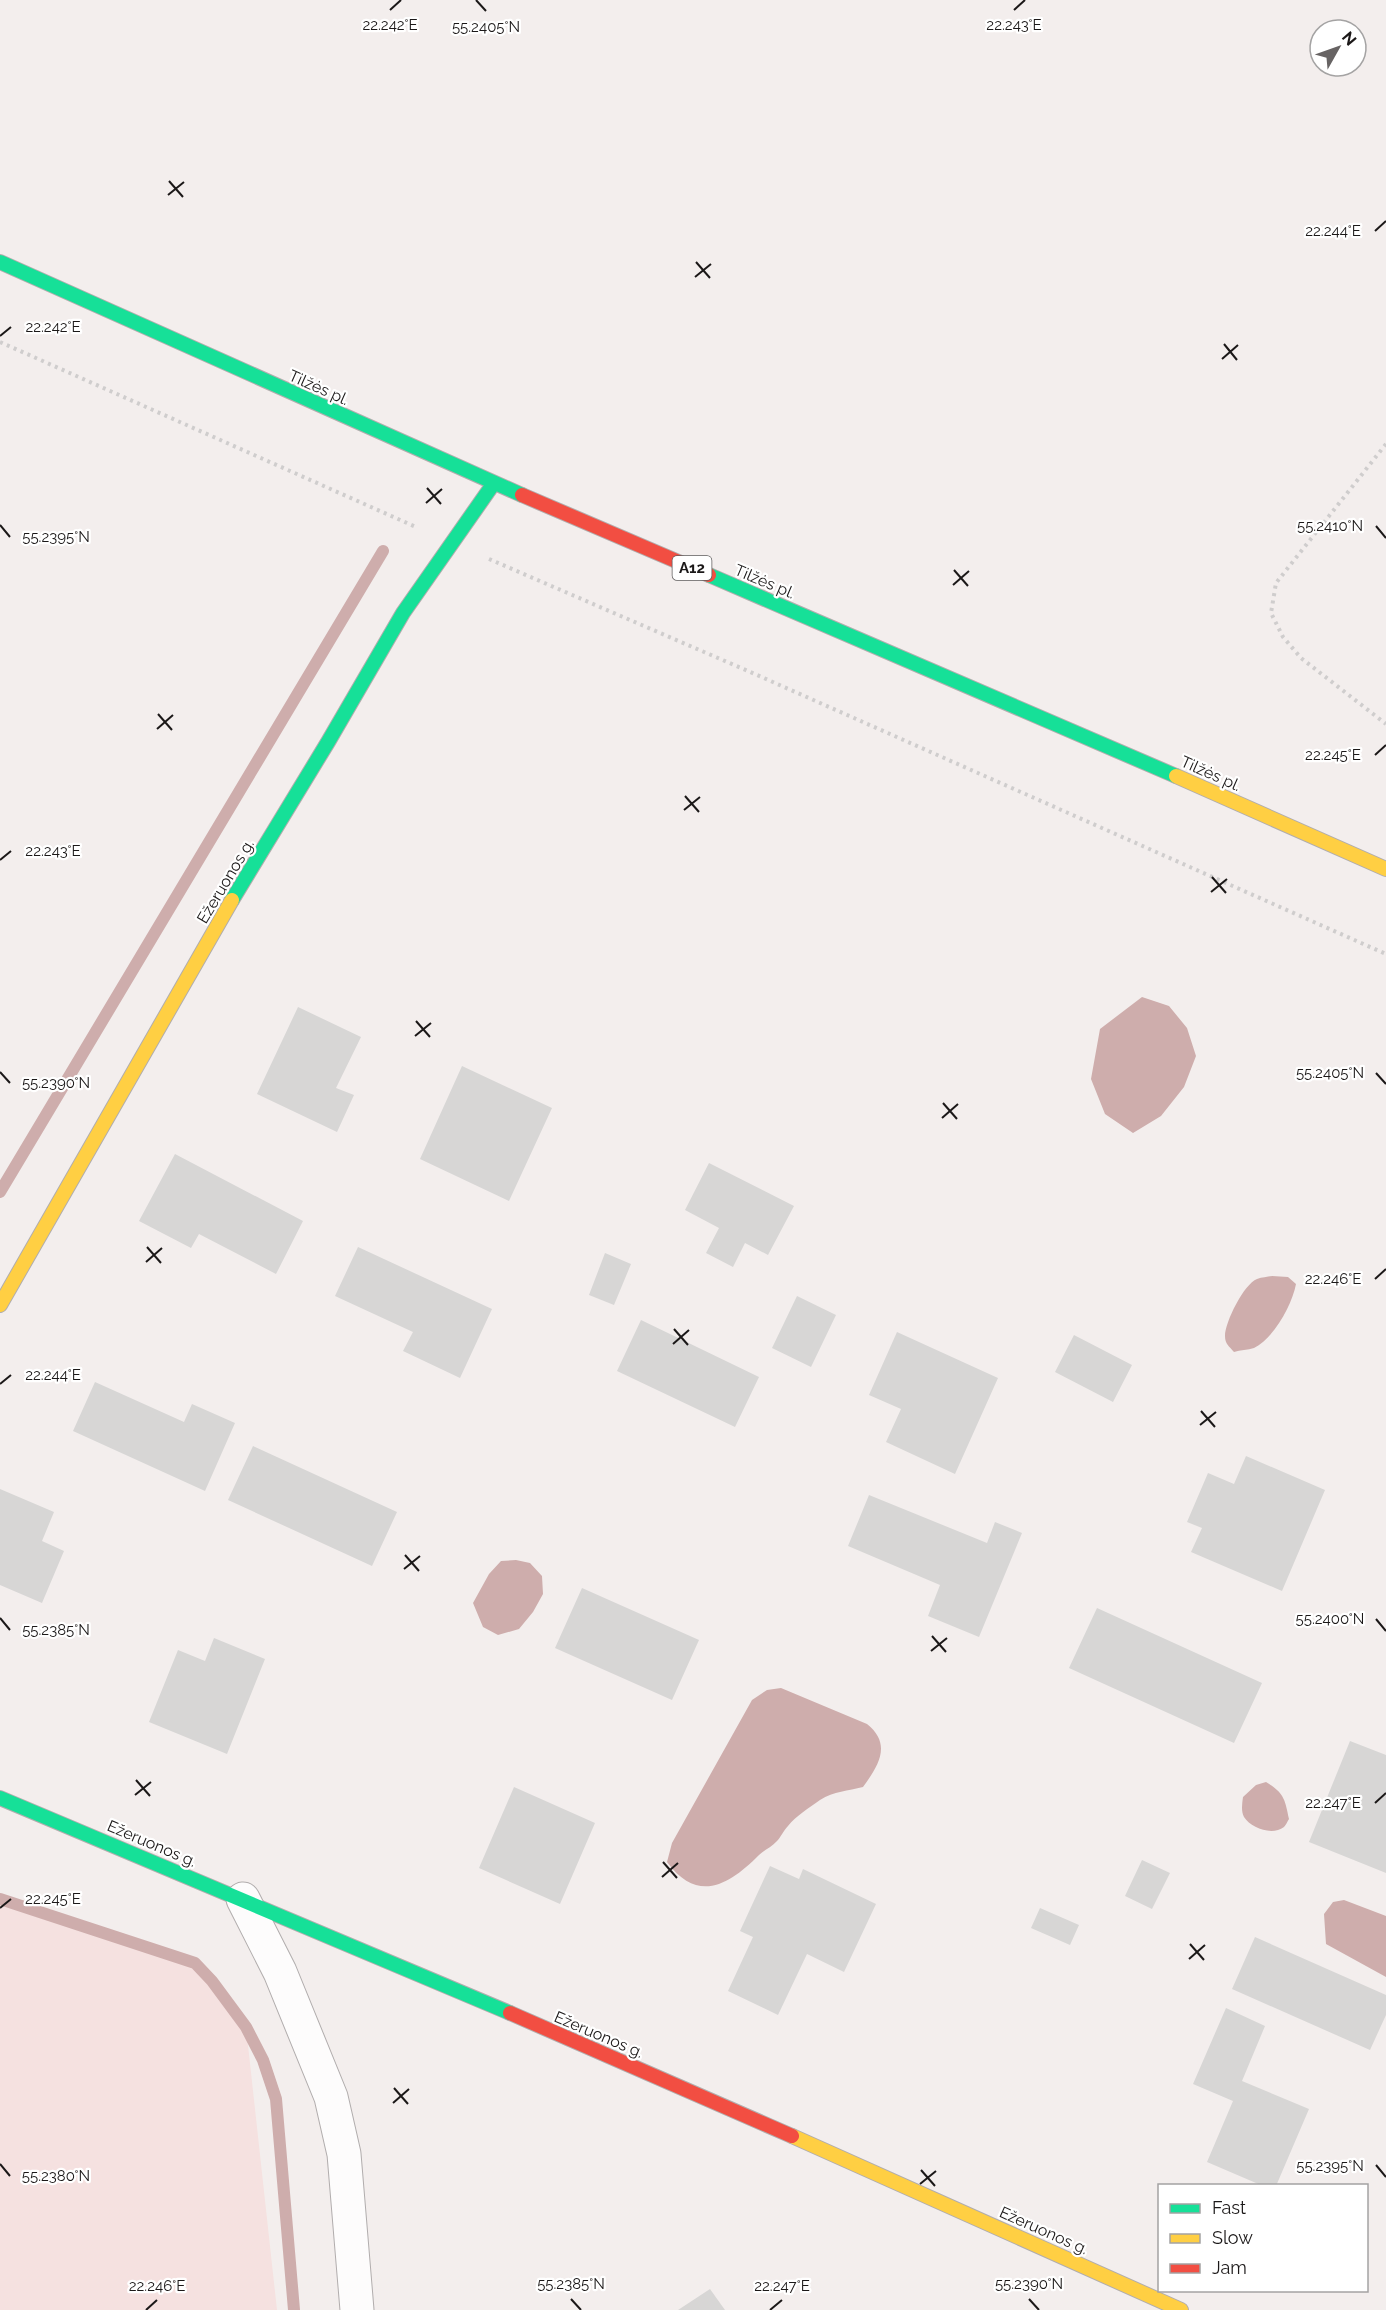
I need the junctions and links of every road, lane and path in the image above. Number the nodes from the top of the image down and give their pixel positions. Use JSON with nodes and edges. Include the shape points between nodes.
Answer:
{"nodes":[{"id":1,"x":0,"y":262,"type":"edge"},
{"id":2,"x":0,"y":342,"type":"edge"},
{"id":3,"x":1386,"y":444,"type":"edge"},
{"id":4,"x":494,"y":483,"type":"junction"},
{"id":5,"x":452,"y":543,"type":"junction"},
{"id":6,"x":1386,"y":724,"type":"edge"},
{"id":7,"x":1386,"y":869,"type":"edge"},
{"id":8,"x":1386,"y":954,"type":"edge"},
{"id":9,"x":0,"y":1305,"type":"edge"},
{"id":10,"x":0,"y":1798,"type":"edge"},
{"id":11,"x":243,"y":1899,"type":"junction"},
{"id":12,"x":357,"y":2310,"type":"edge"},
{"id":13,"x":1181,"y":2310,"type":"edge"}],
"edges":[{"from":1,"to":4,"type":"main road","name":"Tilžės pl.","number":"A12"},
{"from":2,"to":5,"type":"path"},
{"from":3,"to":6,"type":"path","via":[[1276,583],[1271,613],[1283,637],[1301,658]]},
{"from":4,"to":5,"type":"main road","name":"Ežeruonos g."},
{"from":4,"to":7,"type":"main road","name":"Tilžės pl.","number":"A12"},
{"from":5,"to":8,"type":"path"},
{"from":5,"to":9,"type":"main road","name":"Ežeruonos g.","via":[[403,613],[230,903]]},
{"from":10,"to":11,"type":"main road","name":"Ežeruonos g."},
{"from":11,"to":12,"type":"street","via":[[280,1972],[331,2097],[344,2154]]},
{"from":11,"to":13,"type":"main road","name":"Ežeruonos g.","via":[[716,2102]]}]}
